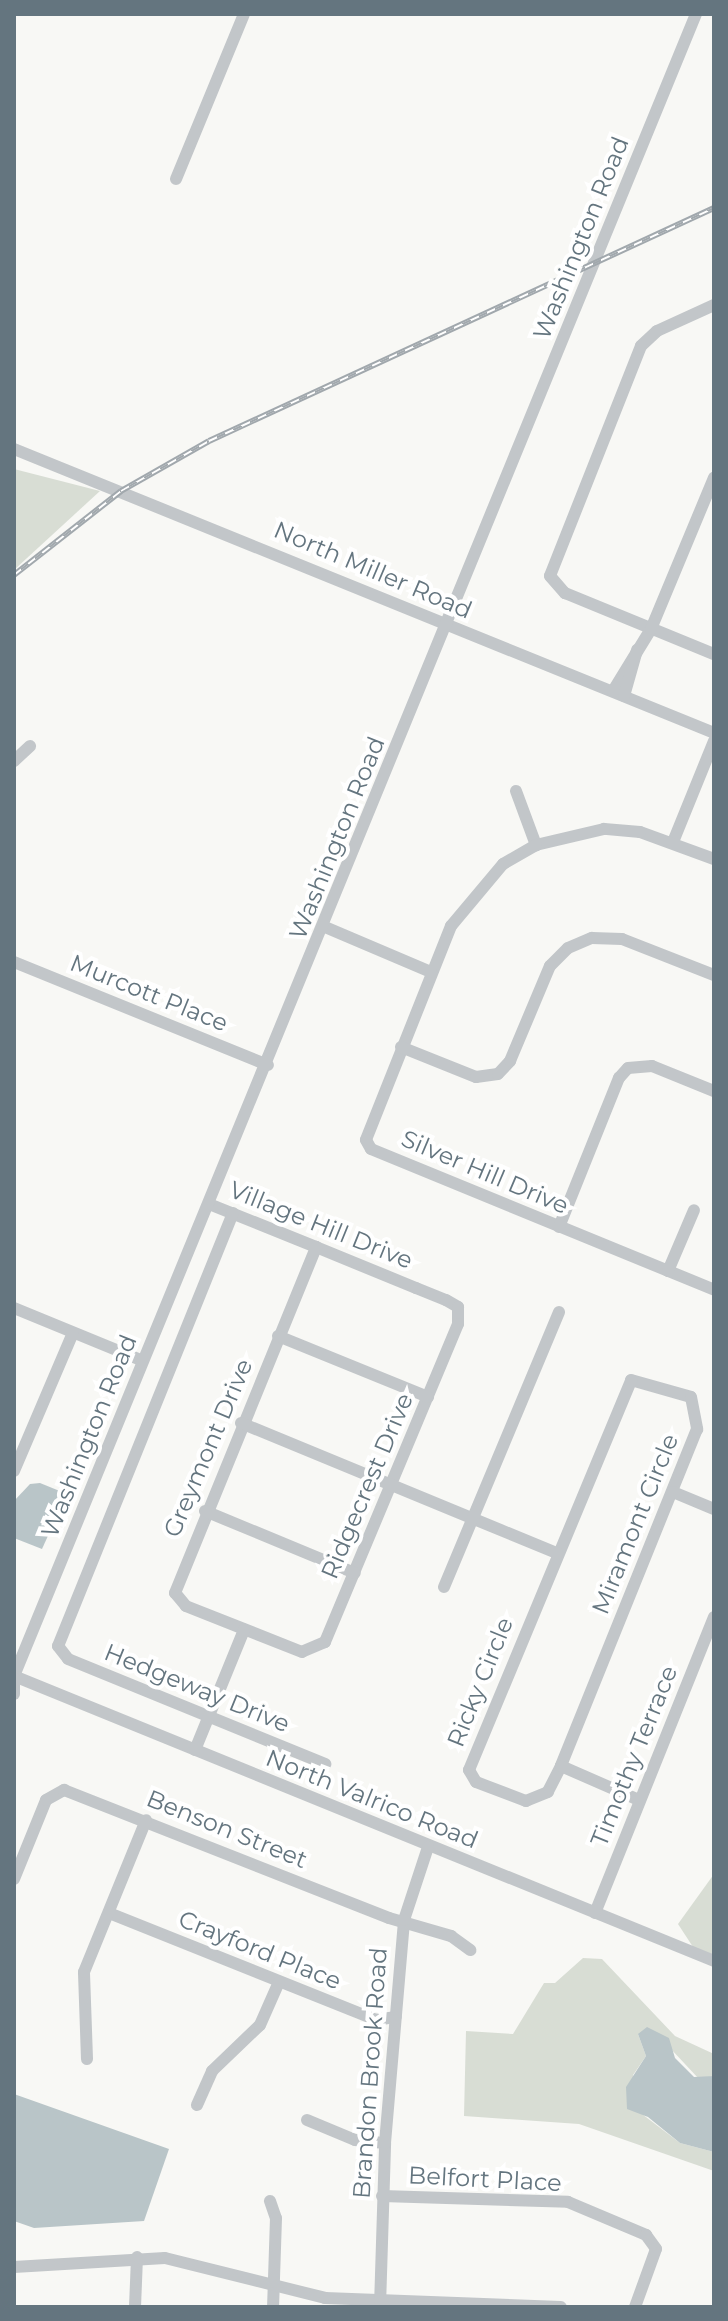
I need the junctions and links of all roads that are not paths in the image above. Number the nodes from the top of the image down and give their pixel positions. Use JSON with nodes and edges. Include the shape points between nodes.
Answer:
{"nodes":[{"id":1,"x":244,"y":14,"type":"edge"},
{"id":2,"x":696,"y":14,"type":"edge"},
{"id":3,"x":176,"y":179,"type":"dead end"},
{"id":4,"x":714,"y":305,"type":"edge"},
{"id":5,"x":14,"y":449,"type":"edge"},
{"id":6,"x":714,"y":478,"type":"edge"},
{"id":7,"x":447,"y":624,"type":"junction"},
{"id":8,"x":651,"y":629,"type":"junction"},
{"id":9,"x":714,"y":654,"type":"edge"},
{"id":10,"x":618,"y":694,"type":"junction"},
{"id":11,"x":714,"y":733,"type":"edge"},
{"id":12,"x":714,"y":741,"type":"edge"},
{"id":13,"x":30,"y":746,"type":"dead end"},
{"id":14,"x":14,"y":761,"type":"edge"},
{"id":15,"x":516,"y":791,"type":"dead end"},
{"id":16,"x":673,"y":842,"type":"junction"},
{"id":17,"x":536,"y":845,"type":"junction"},
{"id":18,"x":714,"y":859,"type":"edge"},
{"id":19,"x":325,"y":927,"type":"junction"},
{"id":20,"x":14,"y":962,"type":"edge"},
{"id":21,"x":431,"y":972,"type":"junction"},
{"id":22,"x":714,"y":975,"type":"edge"},
{"id":23,"x":401,"y":1047,"type":"junction"},
{"id":24,"x":268,"y":1065,"type":"junction"},
{"id":25,"x":714,"y":1091,"type":"edge"},
{"id":26,"x":209,"y":1204,"type":"junction"},
{"id":27,"x":694,"y":1210,"type":"dead end"},
{"id":28,"x":233,"y":1213,"type":"junction"},
{"id":29,"x":559,"y":1227,"type":"junction"},
{"id":30,"x":316,"y":1247,"type":"junction"},
{"id":31,"x":668,"y":1271,"type":"junction"},
{"id":32,"x":416,"y":1288,"type":"joint"},
{"id":33,"x":714,"y":1290,"type":"edge"},
{"id":34,"x":14,"y":1308,"type":"edge"},
{"id":35,"x":559,"y":1312,"type":"dead end"},
{"id":36,"x":73,"y":1333,"type":"junction"},
{"id":37,"x":278,"y":1336,"type":"junction"},
{"id":38,"x":143,"y":1361,"type":"junction"},
{"id":39,"x":428,"y":1397,"type":"junction"},
{"id":40,"x":241,"y":1423,"type":"junction"},
{"id":41,"x":14,"y":1471,"type":"edge"},
{"id":42,"x":392,"y":1486,"type":"junction"},
{"id":43,"x":673,"y":1492,"type":"junction"},
{"id":44,"x":714,"y":1509,"type":"edge"},
{"id":45,"x":205,"y":1511,"type":"junction"},
{"id":46,"x":473,"y":1518,"type":"junction"},
{"id":47,"x":557,"y":1553,"type":"junction"},
{"id":48,"x":355,"y":1573,"type":"junction"},
{"id":49,"x":444,"y":1587,"type":"dead end"},
{"id":50,"x":714,"y":1617,"type":"edge"},
{"id":51,"x":244,"y":1630,"type":"junction"},
{"id":52,"x":14,"y":1677,"type":"edge"},
{"id":53,"x":14,"y":1694,"type":"edge"},
{"id":54,"x":208,"y":1716,"type":"junction"},
{"id":55,"x":195,"y":1750,"type":"junction"},
{"id":56,"x":325,"y":1764,"type":"dead end"},
{"id":57,"x":561,"y":1766,"type":"junction"},
{"id":58,"x":639,"y":1800,"type":"junction"},
{"id":59,"x":146,"y":1820,"type":"junction"},
{"id":60,"x":428,"y":1847,"type":"junction"},
{"id":61,"x":14,"y":1879,"type":"edge"},
{"id":62,"x":109,"y":1913,"type":"junction"},
{"id":63,"x":595,"y":1913,"type":"junction"},
{"id":64,"x":404,"y":1920,"type":"junction"},
{"id":65,"x":470,"y":1950,"type":"dead end"},
{"id":66,"x":714,"y":1961,"type":"edge"},
{"id":67,"x":279,"y":1982,"type":"junction"},
{"id":68,"x":396,"y":2017,"type":"junction"},
{"id":69,"x":87,"y":2059,"type":"dead end"},
{"id":70,"x":197,"y":2105,"type":"dead end"},
{"id":71,"x":307,"y":2120,"type":"dead end"},
{"id":72,"x":385,"y":2143,"type":"junction"},
{"id":73,"x":382,"y":2196,"type":"junction"},
{"id":74,"x":270,"y":2201,"type":"dead end"},
{"id":75,"x":137,"y":2257,"type":"junction"},
{"id":76,"x":14,"y":2267,"type":"edge"},
{"id":77,"x":275,"y":2282,"type":"junction"},
{"id":78,"x":379,"y":2303,"type":"edge"},
{"id":79,"x":135,"y":2307,"type":"edge"},
{"id":80,"x":273,"y":2307,"type":"edge"},
{"id":81,"x":561,"y":2307,"type":"edge"},
{"id":82,"x":635,"y":2307,"type":"edge"}],
"edges":[{"from":1,"to":3,"type":"street"},
{"from":2,"to":7,"type":"street","name":"Washington Road"},
{"from":4,"to":8,"type":"street","via":[[657,331],[641,346],[550,570],[559,590]]},
{"from":5,"to":7,"type":"street","name":"North Miller Road"},
{"from":6,"to":8,"type":"street"},
{"from":7,"to":10,"type":"street","name":"North Miller Road"},
{"from":7,"to":19,"type":"street","name":"Washington Road"},
{"from":8,"to":9,"type":"street"},
{"from":8,"to":10,"type":"street"},
{"from":10,"to":11,"type":"street","name":"North Miller Road"},
{"from":12,"to":16,"type":"street"},
{"from":13,"to":14,"type":"street"},
{"from":15,"to":17,"type":"street"},
{"from":16,"to":17,"type":"street","via":[[604,829]]},
{"from":16,"to":18,"type":"street"},
{"from":17,"to":21,"type":"street","name":"Silver Hill Drive","via":[[473,893]]},
{"from":19,"to":21,"type":"street"},
{"from":19,"to":24,"type":"street","name":"Washington Road"},
{"from":20,"to":24,"type":"street","name":"Murcott Place"},
{"from":21,"to":23,"type":"street","name":"Silver Hill Drive"},
{"from":22,"to":23,"type":"street","via":[[622,939],[592,938],[568,948],[550,966],[510,1061],[498,1074],[476,1077]]},
{"from":23,"to":29,"type":"street","name":"Silver Hill Drive","via":[[366,1129],[371,1149]]},
{"from":24,"to":26,"type":"street","name":"Washington Road"},
{"from":25,"to":29,"type":"street","via":[[652,1066],[628,1068],[619,1078]]},
{"from":26,"to":28,"type":"street","name":"Village Hill Drive"},
{"from":26,"to":38,"type":"street","name":"Washington Road"},
{"from":27,"to":31,"type":"street"},
{"from":28,"to":30,"type":"street","name":"Village Hill Drive"},
{"from":28,"to":54,"type":"street","name":"Hedgeway Drive","via":[[58,1646],[68,1659]]},
{"from":29,"to":31,"type":"street","name":"Silver Hill Drive"},
{"from":30,"to":32,"type":"street","name":"Village Hill Drive"},
{"from":30,"to":37,"type":"street","name":"Greymont Drive"},
{"from":31,"to":33,"type":"street","name":"Silver Hill Drive"},
{"from":32,"to":39,"type":"street","name":"Ridgecrest Drive","via":[[458,1307],[458,1324]]},
{"from":34,"to":36,"type":"street"},
{"from":35,"to":46,"type":"street"},
{"from":36,"to":38,"type":"street"},
{"from":36,"to":41,"type":"street"},
{"from":37,"to":39,"type":"street"},
{"from":37,"to":40,"type":"street","name":"Greymont Drive"},
{"from":38,"to":52,"type":"street","name":"Washington Road"},
{"from":39,"to":42,"type":"street","name":"Ridgecrest Drive"},
{"from":40,"to":42,"type":"street"},
{"from":40,"to":45,"type":"street","name":"Greymont Drive"},
{"from":42,"to":46,"type":"street"},
{"from":42,"to":48,"type":"street","name":"Ridgecrest Drive"},
{"from":43,"to":44,"type":"street"},
{"from":43,"to":47,"type":"street","name":"Miramont Circle","via":[[697,1429],[697,1411],[691,1397],[631,1380]]},
{"from":43,"to":57,"type":"street","name":"Miramont Circle"},
{"from":45,"to":48,"type":"street"},
{"from":45,"to":51,"type":"street","name":"Greymont Drive","via":[[175,1593],[186,1606]]},
{"from":46,"to":47,"type":"street"},
{"from":46,"to":49,"type":"street"},
{"from":47,"to":57,"type":"street","name":"Ricky Circle","via":[[469,1770],[476,1782],[526,1801],[548,1792]]},
{"from":48,"to":51,"type":"street","name":"Ridgecrest Drive","via":[[317,1650],[302,1652]]},
{"from":50,"to":58,"type":"street","name":"Timothy Terrace"},
{"from":51,"to":54,"type":"street"},
{"from":52,"to":53,"type":"street","name":"Washington Road"},
{"from":52,"to":55,"type":"street","name":"North Valrico Road"},
{"from":54,"to":55,"type":"street"},
{"from":54,"to":56,"type":"street","name":"Hedgeway Drive"},
{"from":55,"to":60,"type":"street","name":"North Valrico Road"},
{"from":57,"to":58,"type":"street"},
{"from":58,"to":63,"type":"street","name":"Timothy Terrace"},
{"from":59,"to":61,"type":"street","name":"Benson Street","via":[[64,1790],[46,1800]]},
{"from":59,"to":62,"type":"street"},
{"from":59,"to":64,"type":"street","name":"Benson Street"},
{"from":60,"to":63,"type":"street","name":"North Valrico Road"},
{"from":60,"to":64,"type":"street","name":"Brandon Brook Road"},
{"from":62,"to":67,"type":"street","name":"Crayford Place"},
{"from":62,"to":69,"type":"street","via":[[84,1972]]},
{"from":63,"to":66,"type":"street","name":"North Valrico Road"},
{"from":64,"to":65,"type":"street","name":"Benson Street","via":[[451,1936]]},
{"from":64,"to":68,"type":"street","name":"Brandon Brook Road"},
{"from":67,"to":68,"type":"street","name":"Crayford Place","via":[[376,2020]]},
{"from":67,"to":70,"type":"street","via":[[260,2025],[212,2071]]},
{"from":68,"to":72,"type":"street","name":"Brandon Brook Road"},
{"from":71,"to":72,"type":"street","via":[[355,2140]]},
{"from":72,"to":73,"type":"street","name":"Brandon Brook Road"},
{"from":73,"to":78,"type":"street","name":"Brandon Brook Road"},
{"from":73,"to":82,"type":"street","name":"Belfort Place","via":[[568,2202],[646,2235],[656,2249]]},
{"from":74,"to":77,"type":"street"},
{"from":75,"to":76,"type":"street"},
{"from":75,"to":77,"type":"street"},
{"from":75,"to":79,"type":"street"},
{"from":77,"to":78,"type":"street","via":[[325,2298]]},
{"from":77,"to":80,"type":"street"},
{"from":78,"to":81,"type":"street"}]}
